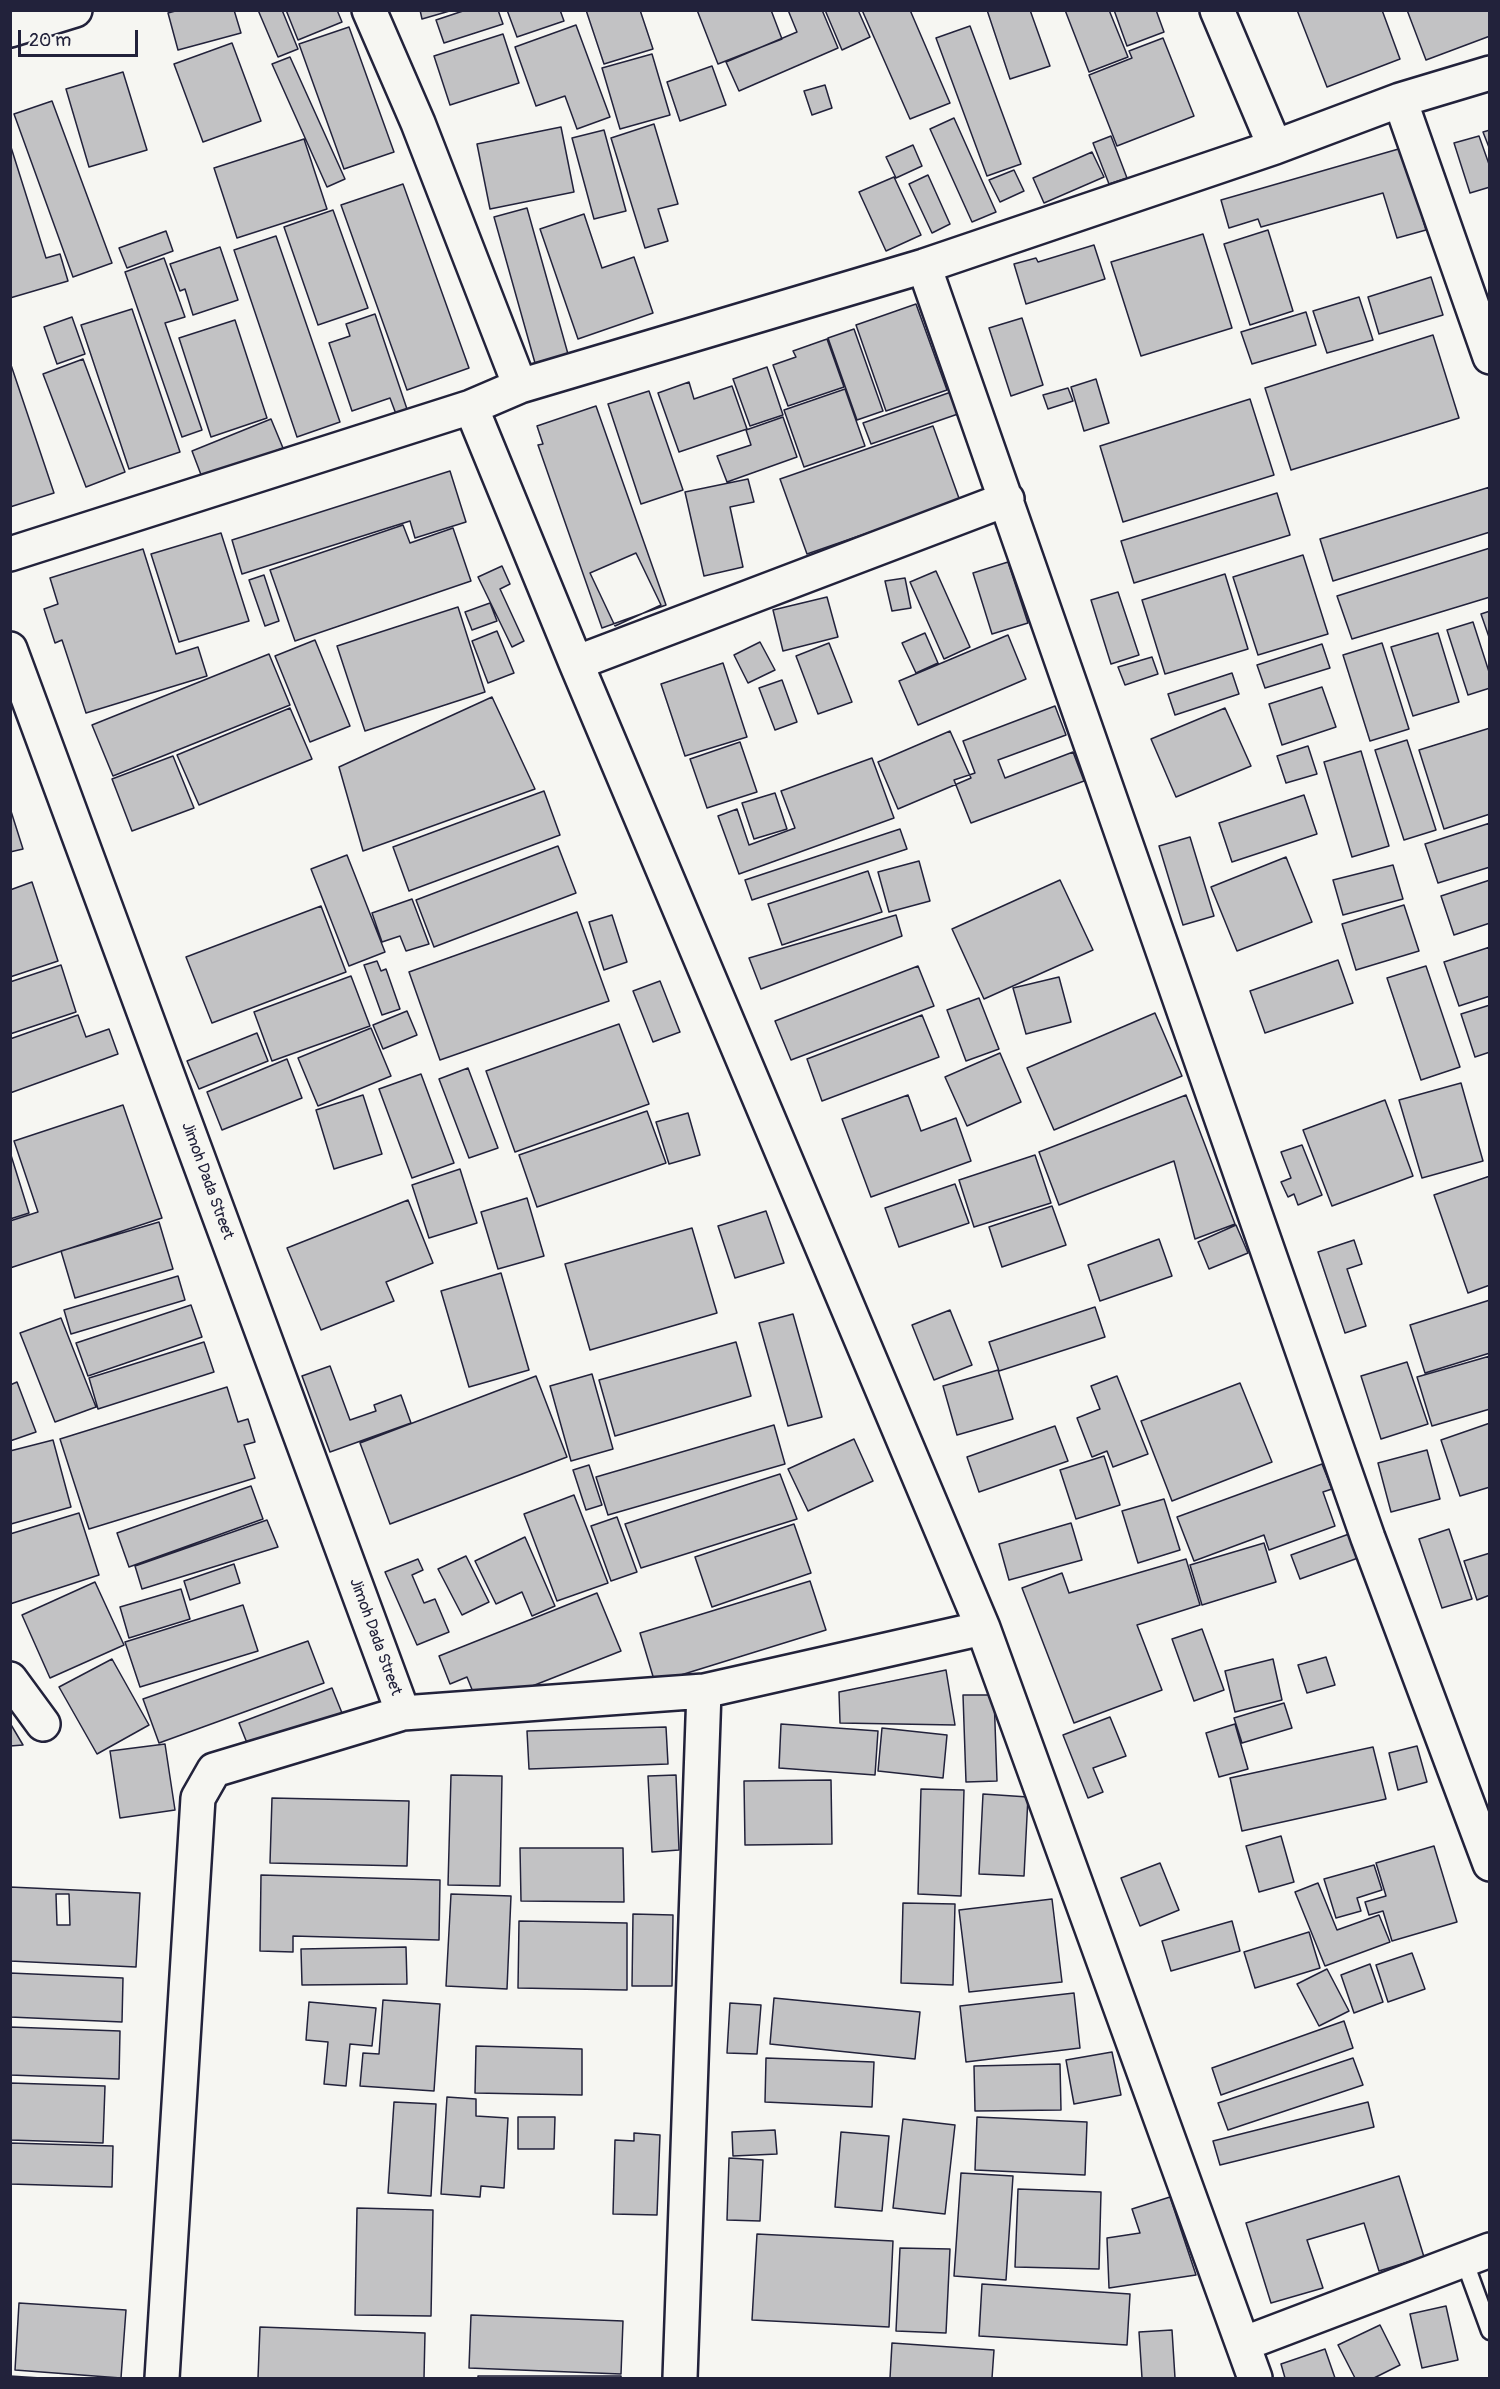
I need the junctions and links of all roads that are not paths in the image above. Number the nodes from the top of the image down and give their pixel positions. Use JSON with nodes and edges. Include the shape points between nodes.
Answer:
{"nodes":[{"id":1,"x":75,"y":10,"type":"edge"},
{"id":2,"x":369,"y":10,"type":"edge"},
{"id":3,"x":1217,"y":10,"type":"edge"},
{"id":4,"x":10,"y":30,"type":"edge"},
{"id":5,"x":1490,"y":73,"type":"edge"},
{"id":6,"x":1400,"y":100,"type":"junction"},
{"id":7,"x":1275,"y":147,"type":"junction"},
{"id":8,"x":924,"y":266,"type":"junction"},
{"id":9,"x":1490,"y":357,"type":"edge"},
{"id":10,"x":520,"y":386,"type":"junction"},
{"id":11,"x":471,"y":407,"type":"junction"},
{"id":12,"x":1007,"y":500,"type":"junction"},
{"id":13,"x":10,"y":554,"type":"edge"},
{"id":14,"x":10,"y":649,"type":"edge"},
{"id":15,"x":576,"y":663,"type":"junction"},
{"id":16,"x":983,"y":1628,"type":"junction"},
{"id":17,"x":10,"y":1679,"type":"edge"},
{"id":18,"x":704,"y":1691,"type":"junction"},
{"id":19,"x":403,"y":1713,"type":"junction"},
{"id":20,"x":43,"y":1724,"type":"dead end"},
{"id":21,"x":1490,"y":1864,"type":"edge"},
{"id":22,"x":1477,"y":2255,"type":"edge"},
{"id":23,"x":1490,"y":2331,"type":"edge"},
{"id":24,"x":1243,"y":2344,"type":"junction"},
{"id":25,"x":162,"y":2379,"type":"edge"},
{"id":26,"x":680,"y":2379,"type":"edge"},
{"id":27,"x":1256,"y":2379,"type":"edge"}],
"edges":[{"from":1,"to":4,"type":"street"},
{"from":2,"to":10,"type":"street","via":[[418,123]]},
{"from":3,"to":7,"type":"street"},
{"from":5,"to":6,"type":"street"},
{"from":6,"to":7,"type":"street"},
{"from":6,"to":9,"type":"street"},
{"from":7,"to":8,"type":"street"},
{"from":8,"to":10,"type":"street"},
{"from":8,"to":12,"type":"street"},
{"from":10,"to":11,"type":"street"},
{"from":11,"to":13,"type":"street"},
{"from":11,"to":15,"type":"street"},
{"from":12,"to":15,"type":"street"},
{"from":12,"to":21,"type":"street","via":[[1368,1538]]},
{"from":14,"to":19,"type":"street","name":"Jimoh Dada Street"},
{"from":15,"to":16,"type":"street"},
{"from":16,"to":18,"type":"street"},
{"from":16,"to":24,"type":"street"},
{"from":17,"to":20,"type":"street"},
{"from":18,"to":19,"type":"street"},
{"from":18,"to":26,"type":"street"},
{"from":19,"to":25,"type":"street","via":[[214,1770],[198,1798]]},
{"from":22,"to":23,"type":"lane"},
{"from":22,"to":24,"type":"street"},
{"from":24,"to":27,"type":"street"}]}
